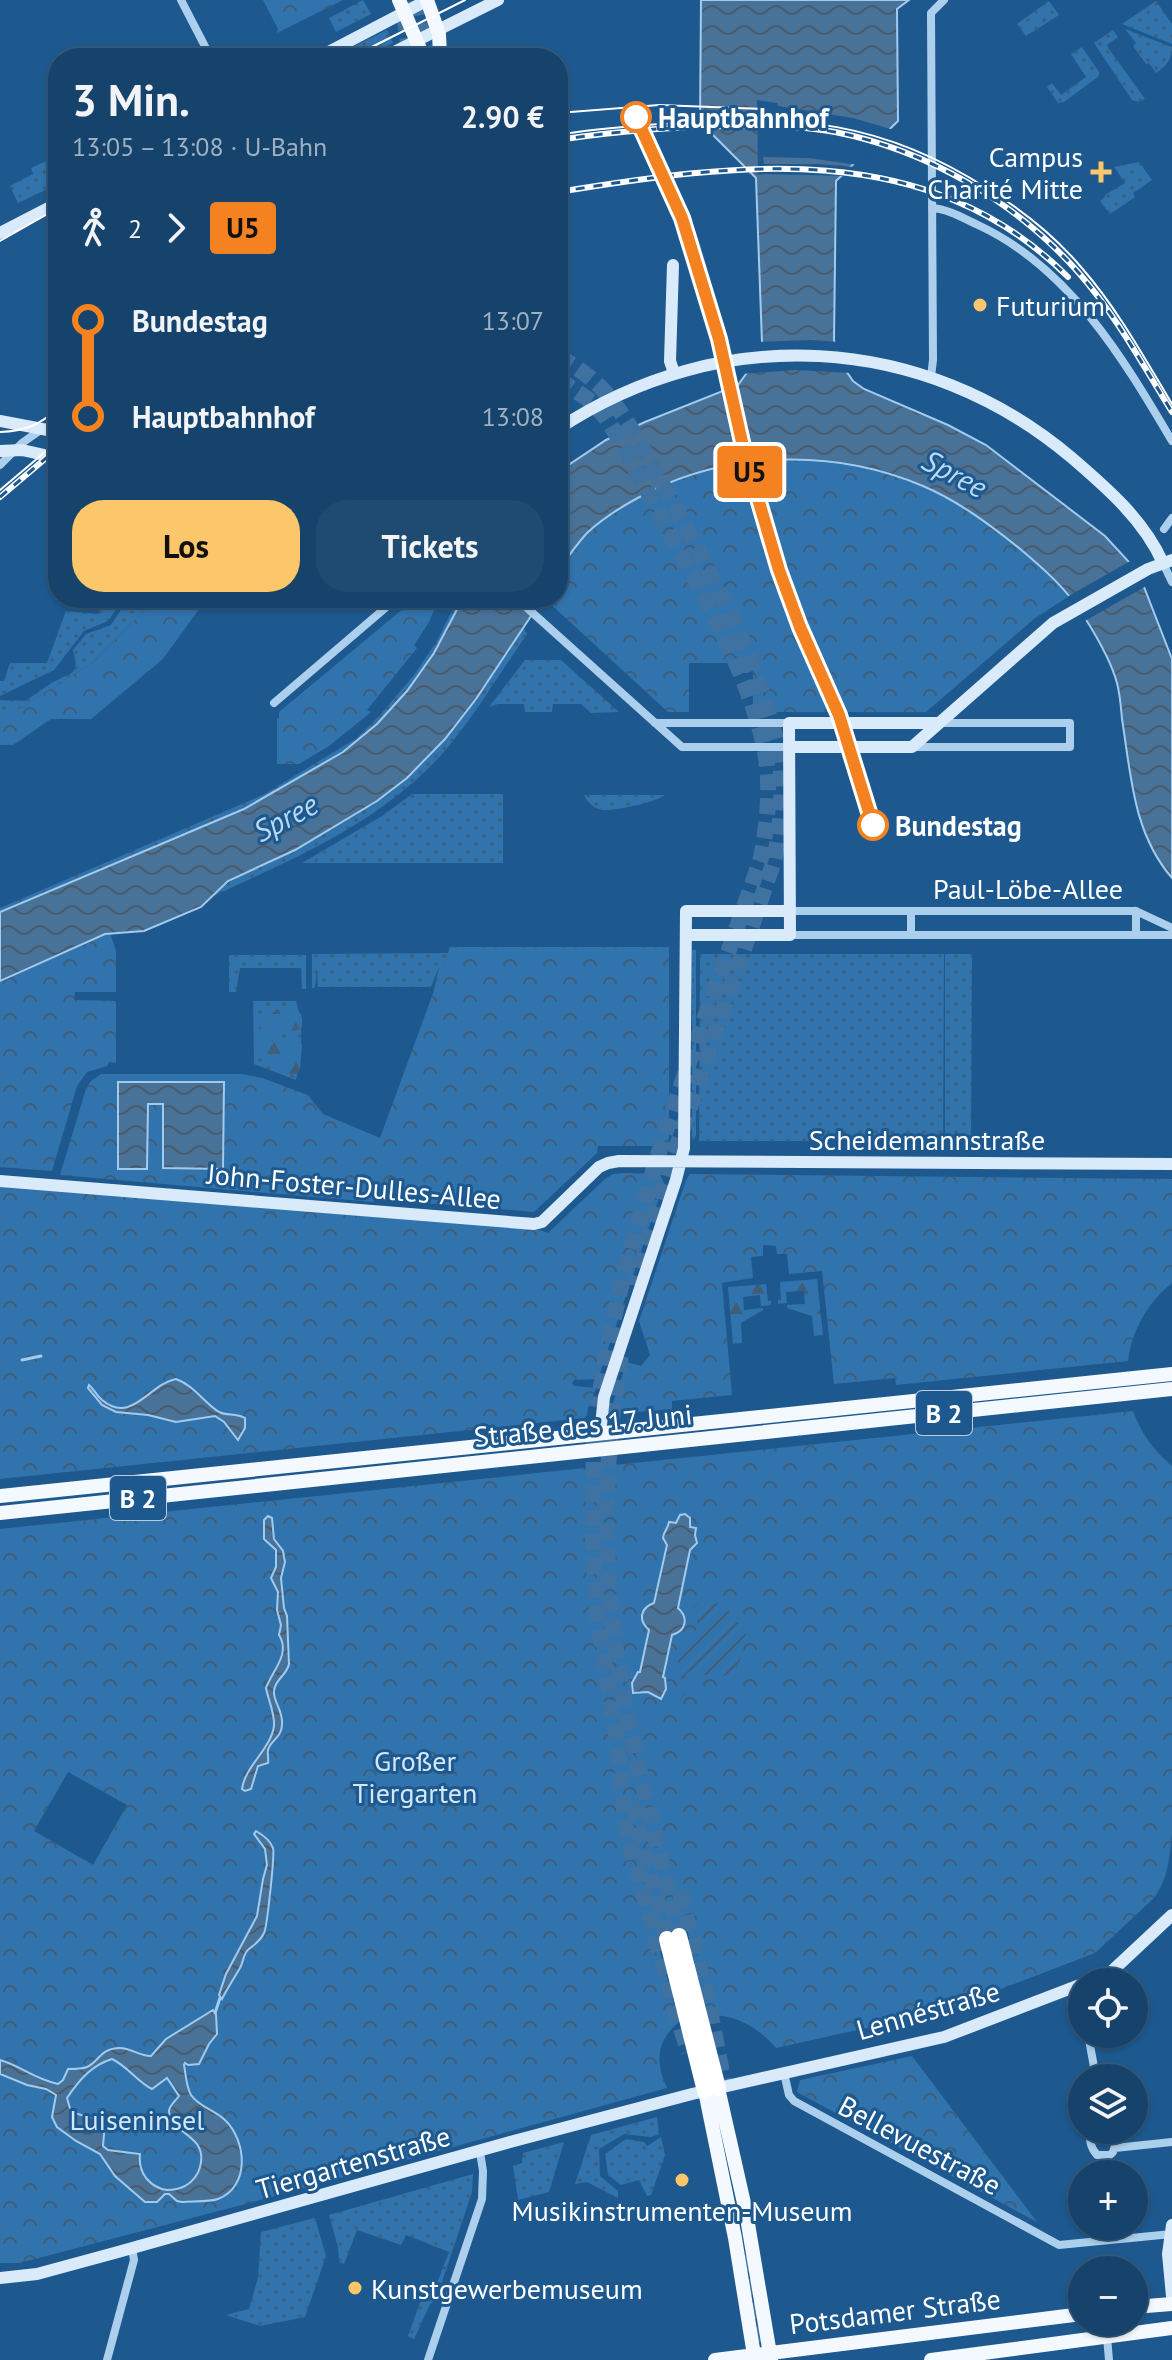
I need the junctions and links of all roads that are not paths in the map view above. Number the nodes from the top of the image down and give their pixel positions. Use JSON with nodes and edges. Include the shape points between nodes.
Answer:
{"nodes":[{"id":1,"x":181,"y":0,"type":"edge"},
{"id":2,"x":428,"y":0,"type":"edge"},
{"id":3,"x":498,"y":0,"type":"edge"},
{"id":4,"x":944,"y":0,"type":"edge"},
{"id":5,"x":402,"y":6,"type":"edge"},
{"id":6,"x":438,"y":30,"type":"junction"},
{"id":7,"x":417,"y":41,"type":"junction"},
{"id":8,"x":206,"y":48,"type":"edge"},
{"id":9,"x":333,"y":48,"type":"edge"},
{"id":10,"x":403,"y":48,"type":"edge"},
{"id":11,"x":425,"y":48,"type":"edge"},
{"id":12,"x":436,"y":48,"type":"edge"},
{"id":13,"x":48,"y":207,"type":"edge"},
{"id":14,"x":932,"y":208,"type":"junction"},
{"id":15,"x":2,"y":228,"type":"edge"},
{"id":16,"x":673,"y":265,"type":"dead end"},
{"id":17,"x":674,"y":373,"type":"junction"},
{"id":18,"x":931,"y":377,"type":"junction"},
{"id":19,"x":0,"y":421,"type":"edge"},
{"id":20,"x":568,"y":423,"type":"edge"},
{"id":21,"x":42,"y":429,"type":"junction"},
{"id":22,"x":48,"y":430,"type":"edge"},
{"id":23,"x":1172,"y":441,"type":"edge"},
{"id":24,"x":0,"y":451,"type":"edge"},
{"id":25,"x":14,"y":451,"type":"junction"},
{"id":26,"x":48,"y":456,"type":"edge"},
{"id":27,"x":0,"y":465,"type":"edge"},
{"id":28,"x":1172,"y":518,"type":"edge"},
{"id":29,"x":1164,"y":529,"type":"dead end"},
{"id":30,"x":1168,"y":561,"type":"edge"},
{"id":31,"x":1172,"y":582,"type":"edge"},
{"id":32,"x":385,"y":608,"type":"edge"},
{"id":33,"x":527,"y":608,"type":"edge"},
{"id":34,"x":274,"y":703,"type":"dead end"},
{"id":35,"x":655,"y":723,"type":"junction"},
{"id":36,"x":789,"y":723,"type":"junction"},
{"id":37,"x":937,"y":723,"type":"junction"},
{"id":38,"x":789,"y":747,"type":"junction"},
{"id":39,"x":912,"y":747,"type":"junction"},
{"id":40,"x":790,"y":911,"type":"junction"},
{"id":41,"x":911,"y":911,"type":"junction"},
{"id":42,"x":1136,"y":911,"type":"junction"},
{"id":43,"x":1172,"y":928,"type":"edge"},
{"id":44,"x":686,"y":935,"type":"junction"},
{"id":45,"x":790,"y":935,"type":"junction"},
{"id":46,"x":911,"y":935,"type":"junction"},
{"id":47,"x":1136,"y":935,"type":"junction"},
{"id":48,"x":1172,"y":935,"type":"edge"},
{"id":49,"x":681,"y":1161,"type":"junction"},
{"id":50,"x":1172,"y":1164,"type":"edge"},
{"id":51,"x":0,"y":1181,"type":"edge"},
{"id":52,"x":1172,"y":1374,"type":"edge"},
{"id":53,"x":1172,"y":1389,"type":"edge"},
{"id":54,"x":600,"y":1434,"type":"junction"},
{"id":55,"x":601,"y":1449,"type":"junction"},
{"id":56,"x":0,"y":1496,"type":"edge"},
{"id":57,"x":0,"y":1513,"type":"edge"},
{"id":58,"x":1170,"y":1918,"type":"edge"},
{"id":59,"x":673,"y":1938,"type":"tunnel mouth"},
{"id":60,"x":1115,"y":1968,"type":"edge"},
{"id":61,"x":1068,"y":1989,"type":"edge"},
{"id":62,"x":784,"y":2073,"type":"junction"},
{"id":63,"x":711,"y":2089,"type":"junction"},
{"id":64,"x":1172,"y":2142,"type":"edge"},
{"id":65,"x":1090,"y":2144,"type":"edge"},
{"id":66,"x":1115,"y":2144,"type":"edge"},
{"id":67,"x":1115,"y":2148,"type":"junction"},
{"id":68,"x":480,"y":2152,"type":"junction"},
{"id":69,"x":1106,"y":2156,"type":"junction"},
{"id":70,"x":1106,"y":2160,"type":"edge"},
{"id":71,"x":1172,"y":2231,"type":"edge"},
{"id":72,"x":1148,"y":2234,"type":"edge"},
{"id":73,"x":1106,"y":2240,"type":"edge"},
{"id":74,"x":132,"y":2248,"type":"junction"},
{"id":75,"x":0,"y":2278,"type":"edge"},
{"id":76,"x":1172,"y":2296,"type":"edge"},
{"id":77,"x":1172,"y":2304,"type":"edge"},
{"id":78,"x":1148,"y":2306,"type":"edge"},
{"id":79,"x":1068,"y":2316,"type":"edge"},
{"id":80,"x":1172,"y":2328,"type":"edge"},
{"id":81,"x":1107,"y":2337,"type":"junction"},
{"id":82,"x":763,"y":2357,"type":"edge"},
{"id":83,"x":107,"y":2360,"type":"edge"},
{"id":84,"x":428,"y":2360,"type":"edge"},
{"id":85,"x":715,"y":2360,"type":"edge"},
{"id":86,"x":931,"y":2360,"type":"edge"},
{"id":87,"x":1109,"y":2360,"type":"edge"}],
"edges":[{"from":1,"to":8,"type":"street"},
{"from":2,"to":5,"type":"street"},
{"from":2,"to":6,"type":"main road"},
{"from":3,"to":6,"type":"street"},
{"from":4,"to":14,"type":"street","via":[[931,13]]},
{"from":5,"to":7,"type":"main road"},
{"from":5,"to":9,"type":"street"},
{"from":6,"to":7,"type":"street"},
{"from":6,"to":12,"type":"main road"},
{"from":7,"to":10,"type":"street"},
{"from":7,"to":11,"type":"main road"},
{"from":13,"to":15,"type":"street"},
{"from":14,"to":18,"type":"street"},
{"from":14,"to":23,"type":"street","via":[[1016,246],[1055,279],[1111,344]]},
{"from":16,"to":17,"type":"street"},
{"from":17,"to":18,"type":"street","via":[[737,359],[792,355],[847,358]]},
{"from":17,"to":20,"type":"street","via":[[615,396]]},
{"from":18,"to":30,"type":"street","via":[[1010,412],[1059,447],[1111,493]]},
{"from":19,"to":21,"type":"street"},
{"from":21,"to":22,"type":"street"},
{"from":21,"to":25,"type":"street"},
{"from":24,"to":25,"type":"street"},
{"from":25,"to":26,"type":"street"},
{"from":25,"to":27,"type":"street"},
{"from":28,"to":29,"type":"street"},
{"from":30,"to":31,"type":"street"},
{"from":30,"to":37,"type":"street","via":[[1042,631]]},
{"from":32,"to":34,"type":"street"},
{"from":33,"to":35,"type":"street"},
{"from":35,"to":36,"type":"street"},
{"from":35,"to":38,"type":"street","via":[[682,747]]},
{"from":36,"to":37,"type":"street"},
{"from":36,"to":38,"type":"street"},
{"from":37,"to":39,"type":"street"},
{"from":37,"to":39,"type":"street","via":[[1070,723],[1070,747]]},
{"from":38,"to":39,"type":"street"},
{"from":38,"to":40,"type":"street"},
{"from":40,"to":41,"type":"street","name":"Paul-Löbe-Allee"},
{"from":40,"to":44,"type":"street","name":"Paul-Löbe-Allee","via":[[686,911]]},
{"from":40,"to":45,"type":"street"},
{"from":41,"to":42,"type":"street","name":"Paul-Löbe-Allee"},
{"from":41,"to":46,"type":"street"},
{"from":42,"to":43,"type":"street"},
{"from":42,"to":47,"type":"street","name":"Paul-Löbe-Allee"},
{"from":44,"to":45,"type":"street","name":"Paul-Löbe-Allee"},
{"from":44,"to":49,"type":"street"},
{"from":45,"to":46,"type":"street","name":"Paul-Löbe-Allee"},
{"from":46,"to":47,"type":"street","name":"Paul-Löbe-Allee"},
{"from":47,"to":48,"type":"street"},
{"from":49,"to":50,"type":"street","name":"Scheidemannstraße"},
{"from":49,"to":51,"type":"street","name":"John-Foster-Dulles-Allee","via":[[608,1163],[534,1224]]},
{"from":49,"to":54,"type":"street","via":[[604,1397]]},
{"from":52,"to":54,"type":"main road","name":"Straße des 17. Juni","number":"B 2"},
{"from":53,"to":55,"type":"main road","name":"Straße des 17. Juni","number":"B 2"},
{"from":54,"to":55,"type":"street"},
{"from":54,"to":56,"type":"main road","name":"Straße des 17. Juni","number":"B 2"},
{"from":55,"to":57,"type":"main road","name":"Straße des 17. Juni","number":"B 2"},
{"from":58,"to":60,"type":"street"},
{"from":59,"to":63,"type":"highway"},
{"from":61,"to":62,"type":"street","name":"Lennéstraße","via":[[956,2033]]},
{"from":62,"to":63,"type":"street","name":"Lennéstraße"},
{"from":62,"to":73,"type":"street","name":"Bellevuestraße","via":[[795,2102],[1054,2243]]},
{"from":63,"to":68,"type":"street","name":"Tiergartenstraße"},
{"from":63,"to":82,"type":"main road","via":[[731,2136],[748,2222]]},
{"from":64,"to":67,"type":"street"},
{"from":65,"to":69,"type":"street","via":[[1097,2155]]},
{"from":66,"to":67,"type":"street"},
{"from":67,"to":69,"type":"street"},
{"from":68,"to":74,"type":"street","name":"Tiergartenstraße"},
{"from":68,"to":84,"type":"street","via":[[482,2199]]},
{"from":69,"to":70,"type":"street"},
{"from":71,"to":72,"type":"street"},
{"from":71,"to":76,"type":"street"},
{"from":74,"to":75,"type":"street","name":"Tiergartenstraße","via":[[37,2274]]},
{"from":74,"to":83,"type":"street","via":[[134,2260]]},
{"from":77,"to":78,"type":"main road"},
{"from":79,"to":82,"type":"main road","name":"Potsdamer Straße"},
{"from":80,"to":81,"type":"main road","name":"Potsdamer Straße"},
{"from":81,"to":86,"type":"main road","name":"Potsdamer Straße"},
{"from":81,"to":87,"type":"street"},
{"from":82,"to":85,"type":"main road","name":"Potsdamer Straße"}]}
